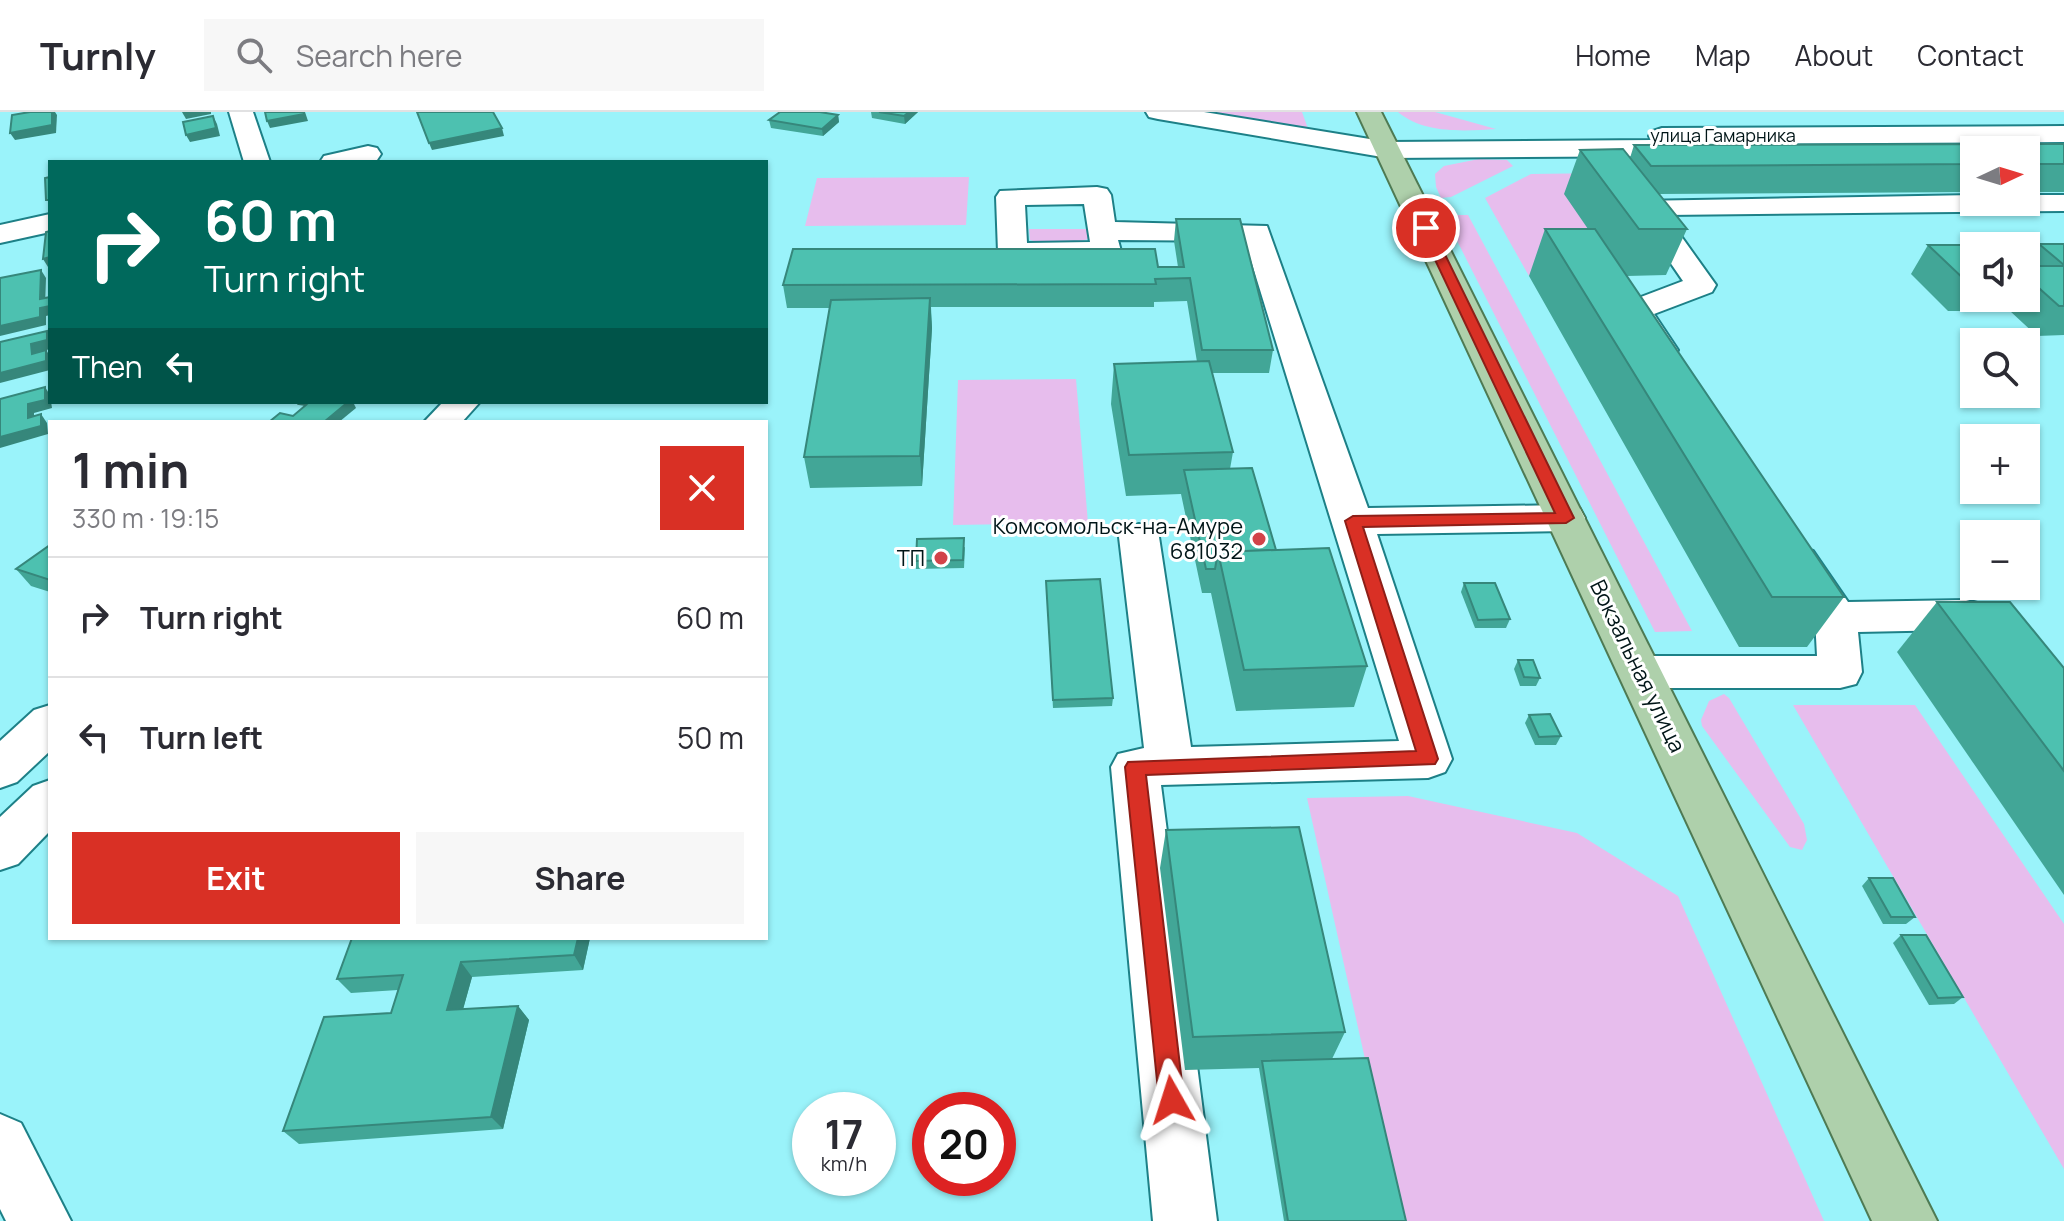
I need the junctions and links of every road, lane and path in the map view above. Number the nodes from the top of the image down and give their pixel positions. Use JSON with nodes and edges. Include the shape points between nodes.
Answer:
{"nodes":[{"id":1,"x":241,"y":112,"type":"edge"},
{"id":2,"x":1158,"y":112,"type":"edge"},
{"id":3,"x":1369,"y":112,"type":"edge"},
{"id":4,"x":1193,"y":115,"type":"edge"},
{"id":5,"x":2055,"y":137,"type":"edge"},
{"id":6,"x":1385,"y":143,"type":"junction"},
{"id":7,"x":368,"y":154,"type":"dead end"},
{"id":8,"x":256,"y":160,"type":"edge"},
{"id":9,"x":342,"y":160,"type":"edge"},
{"id":10,"x":2064,"y":203,"type":"edge"},
{"id":11,"x":48,"y":223,"type":"edge"},
{"id":12,"x":1102,"y":231,"type":"dead end"},
{"id":13,"x":0,"y":234,"type":"edge"},
{"id":14,"x":1679,"y":377,"type":"edge"},
{"id":15,"x":461,"y":404,"type":"edge"},
{"id":16,"x":444,"y":420,"type":"edge"},
{"id":17,"x":1566,"y":518,"type":"junction"},
{"id":18,"x":1353,"y":521,"type":"junction"},
{"id":19,"x":1139,"y":537,"type":"dead end"},
{"id":20,"x":1783,"y":537,"type":"edge"},
{"id":21,"x":1836,"y":617,"type":"junction"},
{"id":22,"x":2002,"y":661,"type":"edge"},
{"id":23,"x":1640,"y":672,"type":"junction"},
{"id":24,"x":48,"y":725,"type":"edge"},
{"id":25,"x":1170,"y":766,"type":"junction"},
{"id":26,"x":0,"y":769,"type":"edge"},
{"id":27,"x":48,"y":802,"type":"edge"},
{"id":28,"x":0,"y":849,"type":"edge"},
{"id":29,"x":0,"y":1144,"type":"edge"},
{"id":30,"x":39,"y":1221,"type":"edge"},
{"id":31,"x":1185,"y":1221,"type":"edge"},
{"id":32,"x":1905,"y":1221,"type":"edge"}],
"edges":[{"from":1,"to":8,"type":"street"},
{"from":2,"to":4,"type":"street","name":"улица Гамарника"},
{"from":3,"to":6,"type":"main road","name":"Вокзальная улица"},
{"from":4,"to":6,"type":"street","name":"улица Гамарника","via":[[1311,137]]},
{"from":5,"to":6,"type":"street","name":"улица Гамарника","via":[[1556,136]]},
{"from":6,"to":17,"type":"main road","name":"Вокзальная улица"},
{"from":7,"to":9,"type":"street"},
{"from":10,"to":14,"type":"street","via":[[1646,207],[1701,285],[1636,310]]},
{"from":11,"to":13,"type":"street"},
{"from":12,"to":18,"type":"street","via":[[1257,232]]},
{"from":15,"to":16,"type":"street"},
{"from":17,"to":18,"type":"street"},
{"from":17,"to":23,"type":"main road","name":"Вокзальная улица"},
{"from":18,"to":25,"type":"street","via":[[1428,759]]},
{"from":19,"to":25,"type":"street"},
{"from":20,"to":21,"type":"street"},
{"from":21,"to":22,"type":"street","via":[[1966,615]]},
{"from":21,"to":23,"type":"street","via":[[1840,672]]},
{"from":23,"to":32,"type":"main road","name":"Вокзальная улица"},
{"from":24,"to":26,"type":"street"},
{"from":25,"to":31,"type":"street","via":[[1135,767]]},
{"from":27,"to":28,"type":"street"},
{"from":29,"to":30,"type":"street"}]}
